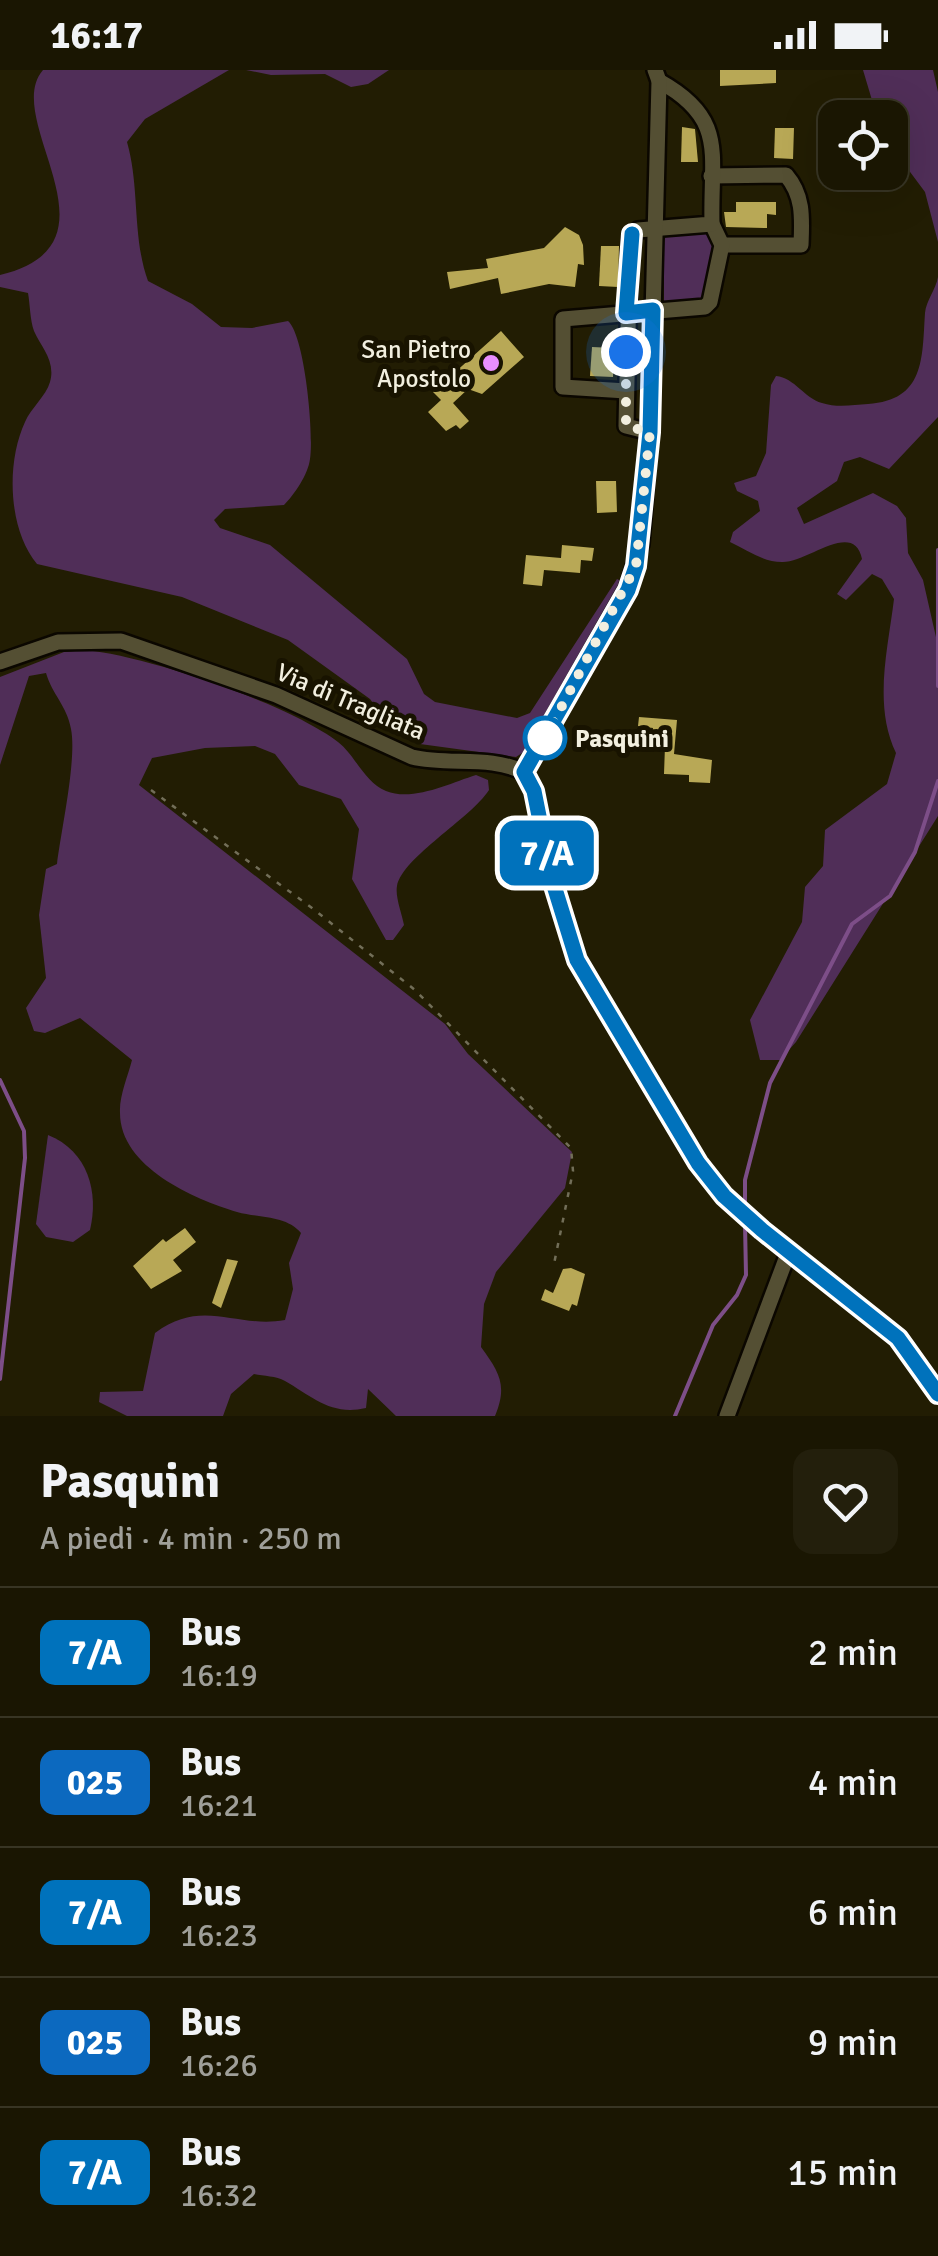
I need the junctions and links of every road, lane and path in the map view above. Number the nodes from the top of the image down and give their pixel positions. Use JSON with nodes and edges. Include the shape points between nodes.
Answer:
{"nodes":[{"id":1,"x":657,"y":75,"type":"edge"},
{"id":2,"x":711,"y":176,"type":"junction"},
{"id":3,"x":712,"y":224,"type":"junction"},
{"id":4,"x":655,"y":226,"type":"junction"},
{"id":5,"x":722,"y":245,"type":"junction"},
{"id":6,"x":653,"y":310,"type":"junction"},
{"id":7,"x":626,"y":313,"type":"junction"},
{"id":8,"x":626,"y":391,"type":"junction"},
{"id":9,"x":650,"y":432,"type":"junction"},
{"id":10,"x":0,"y":662,"type":"edge"},
{"id":11,"x":524,"y":772,"type":"junction"},
{"id":12,"x":151,"y":790,"type":"dead end"},
{"id":13,"x":789,"y":1251,"type":"junction"},
{"id":14,"x":554,"y":1264,"type":"dead end"},
{"id":15,"x":938,"y":1394,"type":"edge"},
{"id":16,"x":727,"y":1416,"type":"edge"}],
"edges":[{"from":1,"to":2,"type":"street","via":[[704,114]]},
{"from":1,"to":4,"type":"street"},
{"from":2,"to":3,"type":"street"},
{"from":2,"to":5,"type":"street","via":[[786,175],[802,210],[801,245]]},
{"from":3,"to":4,"type":"street"},
{"from":3,"to":5,"type":"street"},
{"from":4,"to":6,"type":"street"},
{"from":4,"to":7,"type":"street","via":[[630,240]]},
{"from":5,"to":6,"type":"street","via":[[710,302],[696,310]]},
{"from":6,"to":7,"type":"street"},
{"from":6,"to":9,"type":"street"},
{"from":7,"to":8,"type":"street"},
{"from":7,"to":8,"type":"street","via":[[564,319],[563,370],[563,388]]},
{"from":8,"to":9,"type":"street","via":[[626,426]]},
{"from":9,"to":11,"type":"street","via":[[628,590]]},
{"from":10,"to":11,"type":"street","name":"Via di Tragliata","via":[[58,642],[121,641],[276,695],[412,756]]},
{"from":11,"to":13,"type":"street","via":[[577,960],[698,1163],[724,1196]]},
{"from":12,"to":14,"type":"path","via":[[415,990],[573,1150]]},
{"from":13,"to":15,"type":"street","via":[[898,1338]]},
{"from":13,"to":16,"type":"street"}]}
